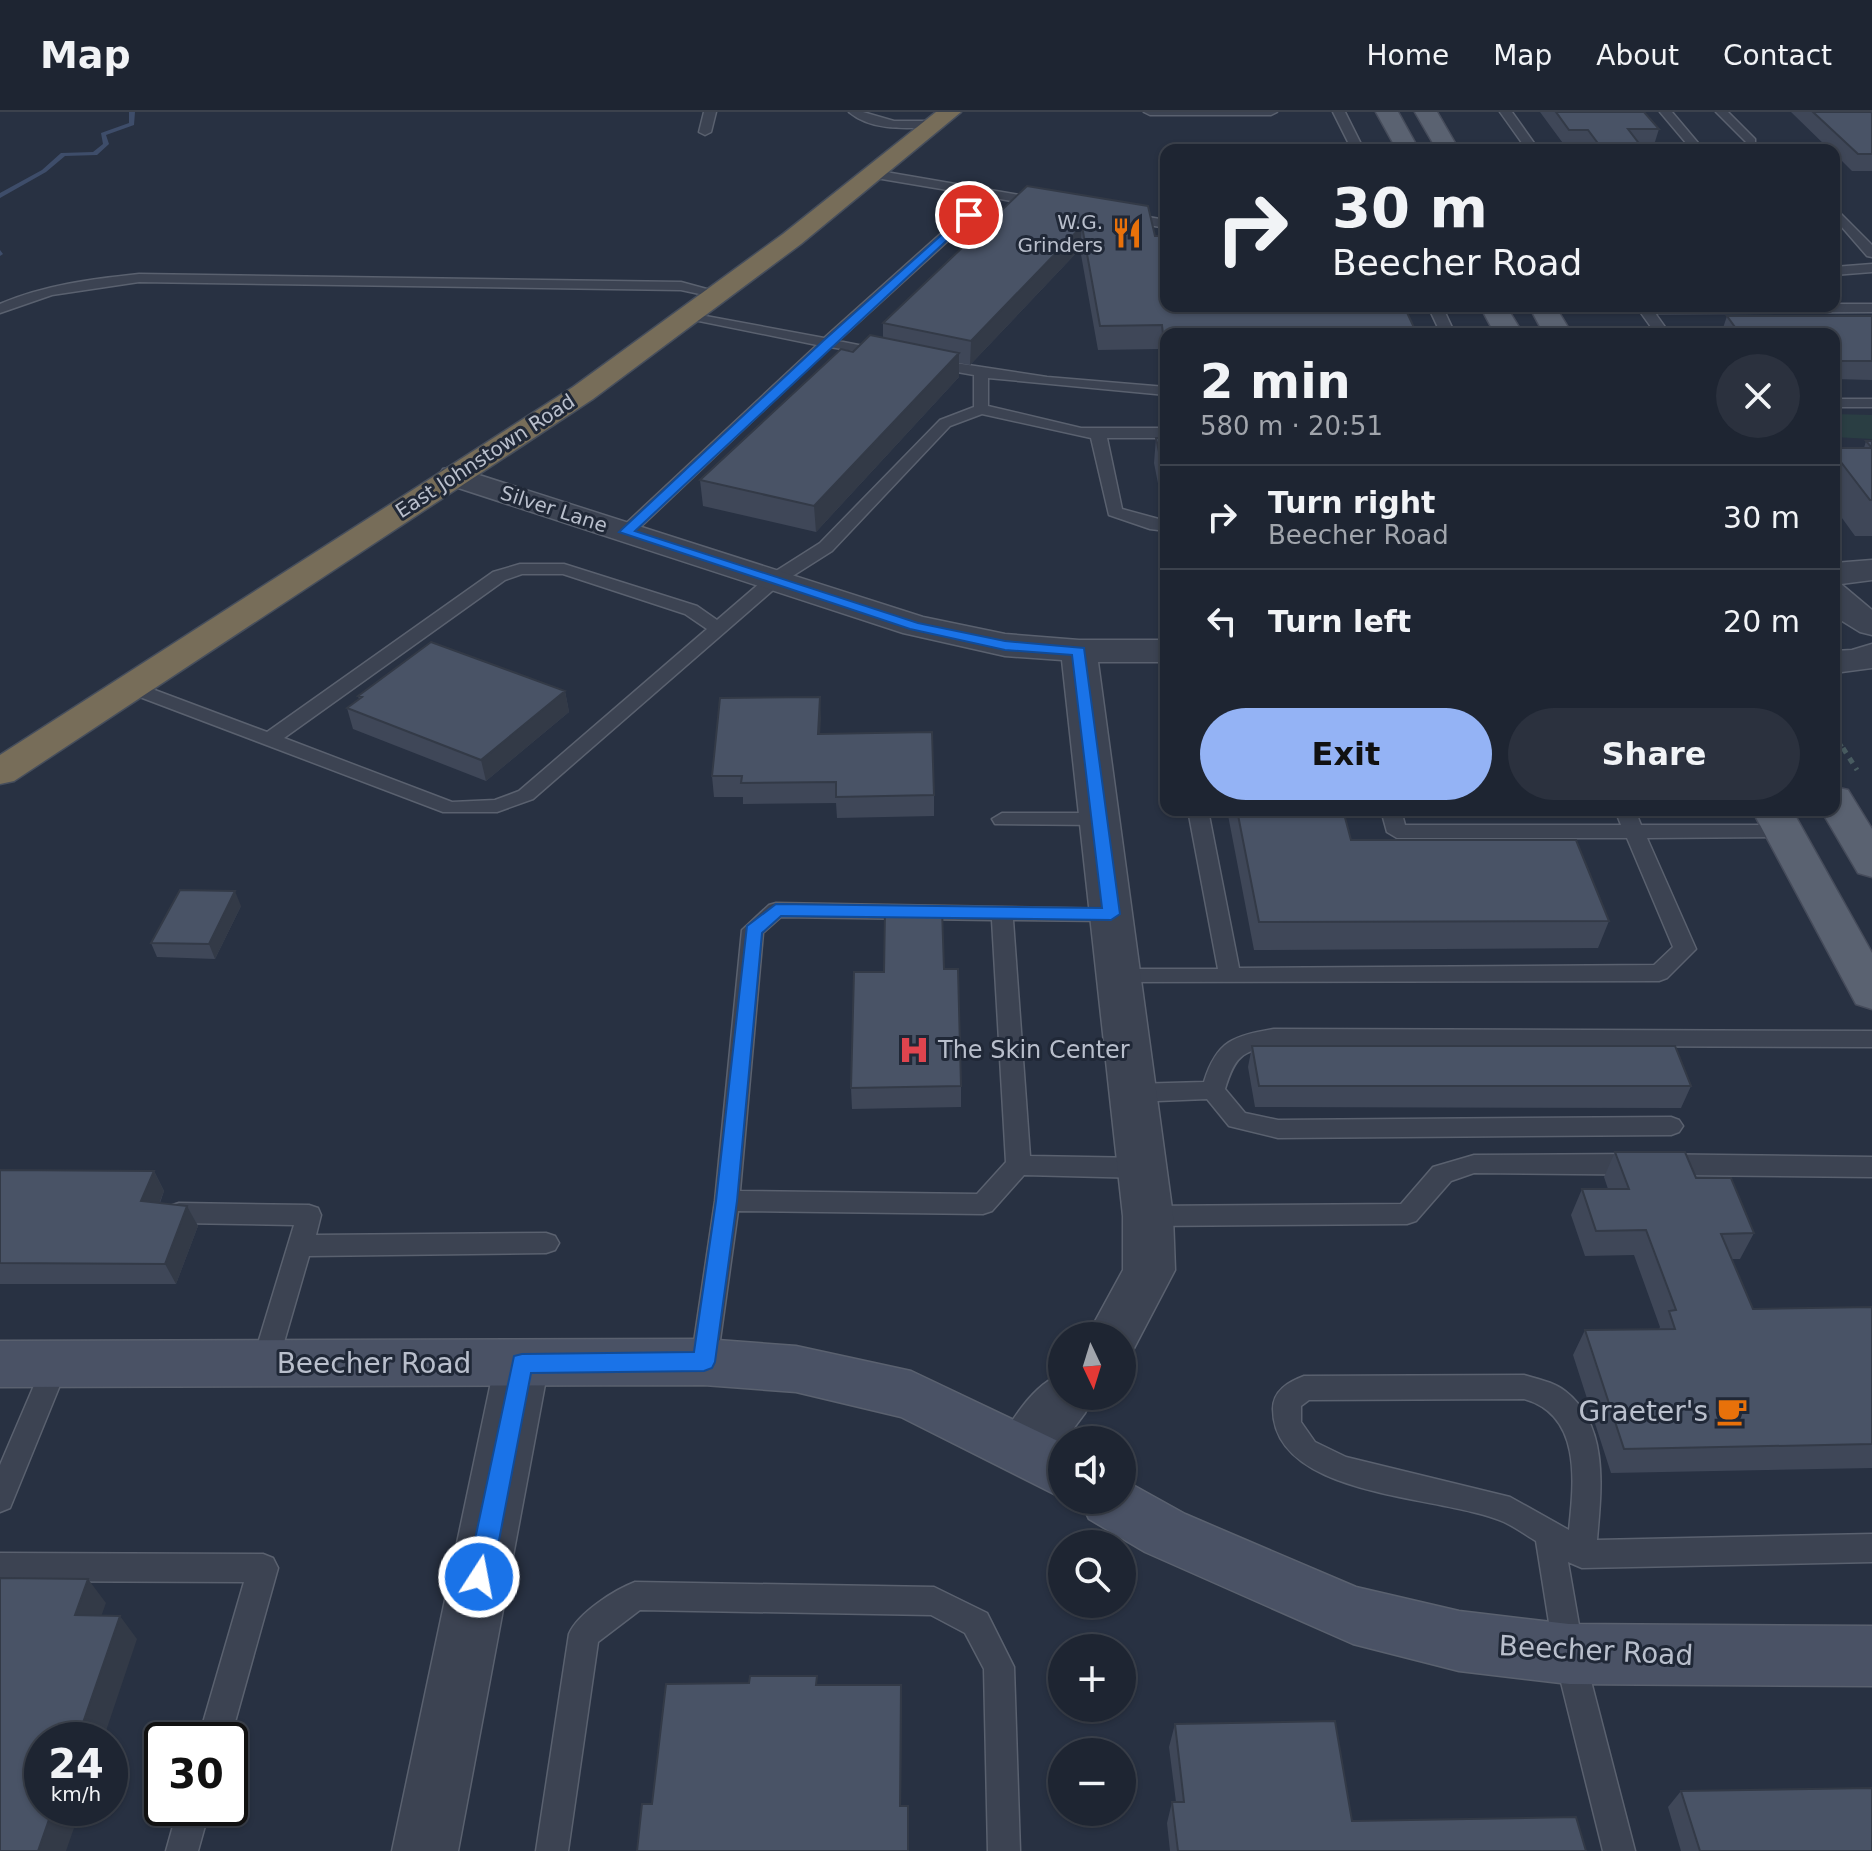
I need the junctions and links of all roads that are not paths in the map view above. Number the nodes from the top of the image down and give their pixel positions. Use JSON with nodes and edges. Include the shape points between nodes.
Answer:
{"nodes":[{"id":1,"x":710,"y":112,"type":"edge"},
{"id":2,"x":855,"y":112,"type":"edge"},
{"id":3,"x":1271,"y":112,"type":"edge"},
{"id":4,"x":1339,"y":112,"type":"edge"},
{"id":5,"x":1387,"y":112,"type":"edge"},
{"id":6,"x":1426,"y":112,"type":"edge"},
{"id":7,"x":1506,"y":112,"type":"edge"},
{"id":8,"x":1666,"y":112,"type":"edge"},
{"id":9,"x":1722,"y":112,"type":"edge"},
{"id":10,"x":1157,"y":113,"type":"edge"},
{"id":11,"x":882,"y":125,"type":"junction"},
{"id":12,"x":934,"y":125,"type":"edge"},
{"id":13,"x":705,"y":132,"type":"dead end"},
{"id":14,"x":1751,"y":141,"type":"dead end"},
{"id":15,"x":1355,"y":144,"type":"edge"},
{"id":16,"x":1405,"y":144,"type":"edge"},
{"id":17,"x":1445,"y":144,"type":"edge"},
{"id":18,"x":1529,"y":144,"type":"edge"},
{"id":19,"x":1693,"y":144,"type":"edge"},
{"id":20,"x":874,"y":174,"type":"junction"},
{"id":21,"x":993,"y":194,"type":"junction"},
{"id":22,"x":1061,"y":206,"type":"edge"},
{"id":23,"x":1113,"y":215,"type":"edge"},
{"id":24,"x":1840,"y":218,"type":"edge"},
{"id":25,"x":1160,"y":223,"type":"edge"},
{"id":26,"x":1872,"y":253,"type":"edge"},
{"id":27,"x":1872,"y":268,"type":"edge"},
{"id":28,"x":1840,"y":271,"type":"edge"},
{"id":29,"x":718,"y":294,"type":"junction"},
{"id":30,"x":1840,"y":308,"type":"edge"},
{"id":31,"x":1872,"y":308,"type":"edge"},
{"id":32,"x":0,"y":309,"type":"edge"},
{"id":33,"x":689,"y":315,"type":"junction"},
{"id":34,"x":827,"y":343,"type":"junction"},
{"id":35,"x":981,"y":374,"type":"junction"},
{"id":36,"x":1160,"y":391,"type":"edge"},
{"id":37,"x":1840,"y":403,"type":"edge"},
{"id":38,"x":1872,"y":403,"type":"edge"},
{"id":39,"x":981,"y":409,"type":"junction"},
{"id":40,"x":1098,"y":433,"type":"junction"},
{"id":41,"x":1160,"y":433,"type":"edge"},
{"id":42,"x":454,"y":476,"type":"junction"},
{"id":43,"x":1160,"y":526,"type":"edge"},
{"id":44,"x":626,"y":532,"type":"junction"},
{"id":45,"x":1872,"y":570,"type":"edge"},
{"id":46,"x":1840,"y":575,"type":"edge"},
{"id":47,"x":774,"y":580,"type":"junction"},
{"id":48,"x":1840,"y":594,"type":"edge"},
{"id":49,"x":1872,"y":625,"type":"edge"},
{"id":50,"x":718,"y":629,"type":"junction"},
{"id":51,"x":1840,"y":644,"type":"edge"},
{"id":52,"x":1872,"y":646,"type":"edge"},
{"id":53,"x":1079,"y":651,"type":"junction"},
{"id":54,"x":1160,"y":651,"type":"edge"},
{"id":55,"x":1872,"y":655,"type":"edge"},
{"id":56,"x":1840,"y":662,"type":"edge"},
{"id":57,"x":130,"y":687,"type":"junction"},
{"id":58,"x":269,"y":740,"type":"junction"},
{"id":59,"x":0,"y":772,"type":"edge"},
{"id":60,"x":1849,"y":791,"type":"edge"},
{"id":61,"x":1199,"y":816,"type":"edge"},
{"id":62,"x":1393,"y":816,"type":"edge"},
{"id":63,"x":1628,"y":816,"type":"edge"},
{"id":64,"x":1002,"y":819,"type":"dead end"},
{"id":65,"x":1100,"y":819,"type":"junction"},
{"id":66,"x":1777,"y":820,"type":"edge"},
{"id":67,"x":1634,"y":831,"type":"junction"},
{"id":68,"x":1872,"y":863,"type":"edge"},
{"id":69,"x":1002,"y":913,"type":"junction"},
{"id":70,"x":1111,"y":914,"type":"junction"},
{"id":71,"x":1230,"y":976,"type":"junction"},
{"id":72,"x":1119,"y":977,"type":"junction"},
{"id":73,"x":1872,"y":993,"type":"edge"},
{"id":74,"x":1872,"y":1039,"type":"edge"},
{"id":75,"x":1213,"y":1090,"type":"junction"},
{"id":76,"x":1133,"y":1093,"type":"junction"},
{"id":77,"x":1671,"y":1126,"type":"dead end"},
{"id":78,"x":1018,"y":1165,"type":"junction"},
{"id":79,"x":1872,"y":1167,"type":"edge"},
{"id":80,"x":1143,"y":1168,"type":"junction"},
{"id":81,"x":727,"y":1201,"type":"junction"},
{"id":82,"x":179,"y":1213,"type":"edge"},
{"id":83,"x":1148,"y":1216,"type":"junction"},
{"id":84,"x":546,"y":1243,"type":"dead end"},
{"id":85,"x":299,"y":1246,"type":"junction"},
{"id":86,"x":1123,"y":1322,"type":"edge"},
{"id":87,"x":704,"y":1362,"type":"junction"},
{"id":88,"x":56,"y":1363,"type":"junction"},
{"id":89,"x":265,"y":1363,"type":"junction"},
{"id":90,"x":522,"y":1363,"type":"junction"},
{"id":91,"x":0,"y":1364,"type":"edge"},
{"id":92,"x":1061,"y":1410,"type":"edge"},
{"id":93,"x":1043,"y":1461,"type":"edge"},
{"id":94,"x":0,"y":1499,"type":"edge"},
{"id":95,"x":1133,"y":1514,"type":"edge"},
{"id":96,"x":1549,"y":1534,"type":"junction"},
{"id":97,"x":1872,"y":1548,"type":"edge"},
{"id":98,"x":1582,"y":1554,"type":"junction"},
{"id":99,"x":0,"y":1567,"type":"edge"},
{"id":100,"x":1569,"y":1654,"type":"junction"},
{"id":101,"x":1872,"y":1656,"type":"edge"},
{"id":102,"x":219,"y":1722,"type":"edge"},
{"id":103,"x":189,"y":1826,"type":"edge"},
{"id":104,"x":182,"y":1851,"type":"edge"},
{"id":105,"x":425,"y":1851,"type":"edge"},
{"id":106,"x":552,"y":1851,"type":"edge"},
{"id":107,"x":1004,"y":1851,"type":"edge"},
{"id":108,"x":1619,"y":1851,"type":"edge"}],
"edges":[{"from":1,"to":13,"type":"lane"},
{"from":2,"to":11,"type":"lane"},
{"from":3,"to":10,"type":"lane"},
{"from":4,"to":15,"type":"lane"},
{"from":5,"to":16,"type":"main road"},
{"from":6,"to":17,"type":"main road"},
{"from":7,"to":18,"type":"lane"},
{"from":8,"to":19,"type":"lane"},
{"from":9,"to":14,"type":"lane"},
{"from":11,"to":12,"type":"lane"},
{"from":11,"to":12,"type":"lane"},
{"from":12,"to":20,"type":"highway","name":"East Johnstown Road"},
{"from":20,"to":21,"type":"lane"},
{"from":20,"to":29,"type":"highway","name":"East Johnstown Road"},
{"from":21,"to":22,"type":"lane"},
{"from":21,"to":34,"type":"lane"},
{"from":23,"to":25,"type":"lane"},
{"from":24,"to":26,"type":"lane"},
{"from":27,"to":28,"type":"lane"},
{"from":29,"to":32,"type":"lane","via":[[681,286],[139,278],[54,290]]},
{"from":29,"to":33,"type":"highway","name":"East Johnstown Road"},
{"from":30,"to":31,"type":"lane"},
{"from":33,"to":34,"type":"lane"},
{"from":33,"to":42,"type":"highway","name":"East Johnstown Road","via":[[583,393]]},
{"from":34,"to":35,"type":"lane"},
{"from":34,"to":44,"type":"lane"},
{"from":35,"to":36,"type":"lane"},
{"from":35,"to":39,"type":"lane"},
{"from":37,"to":38,"type":"lane"},
{"from":39,"to":40,"type":"lane"},
{"from":39,"to":47,"type":"lane","via":[[945,423],[826,547]]},
{"from":40,"to":41,"type":"lane"},
{"from":40,"to":43,"type":"lane","via":[[1115,512]]},
{"from":42,"to":44,"type":"street","name":"Silver Lane"},
{"from":42,"to":57,"type":"highway","name":"East Johnstown Road"},
{"from":44,"to":47,"type":"street","name":"Silver Lane"},
{"from":45,"to":46,"type":"street"},
{"from":47,"to":50,"type":"lane"},
{"from":47,"to":53,"type":"street","name":"Silver Lane","via":[[915,626],[1005,645]]},
{"from":48,"to":49,"type":"street","via":[[1846,609]]},
{"from":50,"to":58,"type":"lane","via":[[691,610],[564,569],[520,569],[499,576]]},
{"from":50,"to":58,"type":"lane","via":[[526,795],[497,806],[450,808]]},
{"from":51,"to":52,"type":"street"},
{"from":53,"to":54,"type":"street","name":"Silver Lane"},
{"from":53,"to":65,"type":"street"},
{"from":55,"to":56,"type":"street"},
{"from":57,"to":58,"type":"lane"},
{"from":57,"to":59,"type":"highway","name":"East Johnstown Road"},
{"from":60,"to":68,"type":"main road"},
{"from":61,"to":71,"type":"lane"},
{"from":62,"to":67,"type":"lane","via":[[1397,832]]},
{"from":63,"to":67,"type":"lane"},
{"from":64,"to":65,"type":"lane"},
{"from":65,"to":70,"type":"street"},
{"from":66,"to":67,"type":"lane"},
{"from":66,"to":73,"type":"main road"},
{"from":67,"to":71,"type":"lane","via":[[1685,949],[1659,973]]},
{"from":69,"to":70,"type":"lane"},
{"from":69,"to":78,"type":"lane"},
{"from":69,"to":81,"type":"lane","via":[[776,910],[753,930]]},
{"from":70,"to":72,"type":"street"},
{"from":71,"to":72,"type":"lane"},
{"from":72,"to":76,"type":"street"},
{"from":74,"to":75,"type":"lane","via":[[1274,1037],[1240,1043],[1222,1058]]},
{"from":75,"to":76,"type":"lane"},
{"from":75,"to":77,"type":"lane","via":[[1237,1120],[1278,1129]]},
{"from":76,"to":80,"type":"street"},
{"from":78,"to":80,"type":"lane"},
{"from":78,"to":81,"type":"lane","via":[[983,1204]]},
{"from":79,"to":83,"type":"lane","via":[[1474,1164],[1442,1174],[1407,1214]]},
{"from":80,"to":83,"type":"street"},
{"from":81,"to":87,"type":"lane"},
{"from":82,"to":85,"type":"lane","via":[[309,1215]]},
{"from":83,"to":86,"type":"street","via":[[1149,1270]]},
{"from":84,"to":85,"type":"lane"},
{"from":85,"to":89,"type":"lane"},
{"from":87,"to":90,"type":"street","name":"Beecher Road"},
{"from":87,"to":93,"type":"street","name":"Beecher Road","via":[[796,1369],[911,1395]]},
{"from":88,"to":89,"type":"street","name":"Beecher Road"},
{"from":88,"to":91,"type":"street","name":"Beecher Road"},
{"from":88,"to":94,"type":"lane"},
{"from":89,"to":90,"type":"street","name":"Beecher Road"},
{"from":90,"to":105,"type":"street"},
{"from":92,"to":93,"type":"street"},
{"from":95,"to":100,"type":"street","name":"Beecher Road","via":[[1353,1615],[1459,1641]]},
{"from":96,"to":98,"type":"lane"},
{"from":96,"to":98,"type":"lane","via":[[1510,1510],[1342,1469],[1305,1451],[1287,1425],[1287,1401],[1304,1388],[1524,1387],[1557,1399],[1577,1424],[1586,1453]]},
{"from":96,"to":100,"type":"lane"},
{"from":97,"to":98,"type":"lane"},
{"from":99,"to":102,"type":"lane","via":[[263,1568]]},
{"from":100,"to":101,"type":"street","name":"Beecher Road"},
{"from":100,"to":108,"type":"lane"},
{"from":103,"to":104,"type":"lane"},
{"from":106,"to":107,"type":"lane","via":[[584,1634],[635,1596],[934,1601],[976,1623],[999,1667]]}]}
